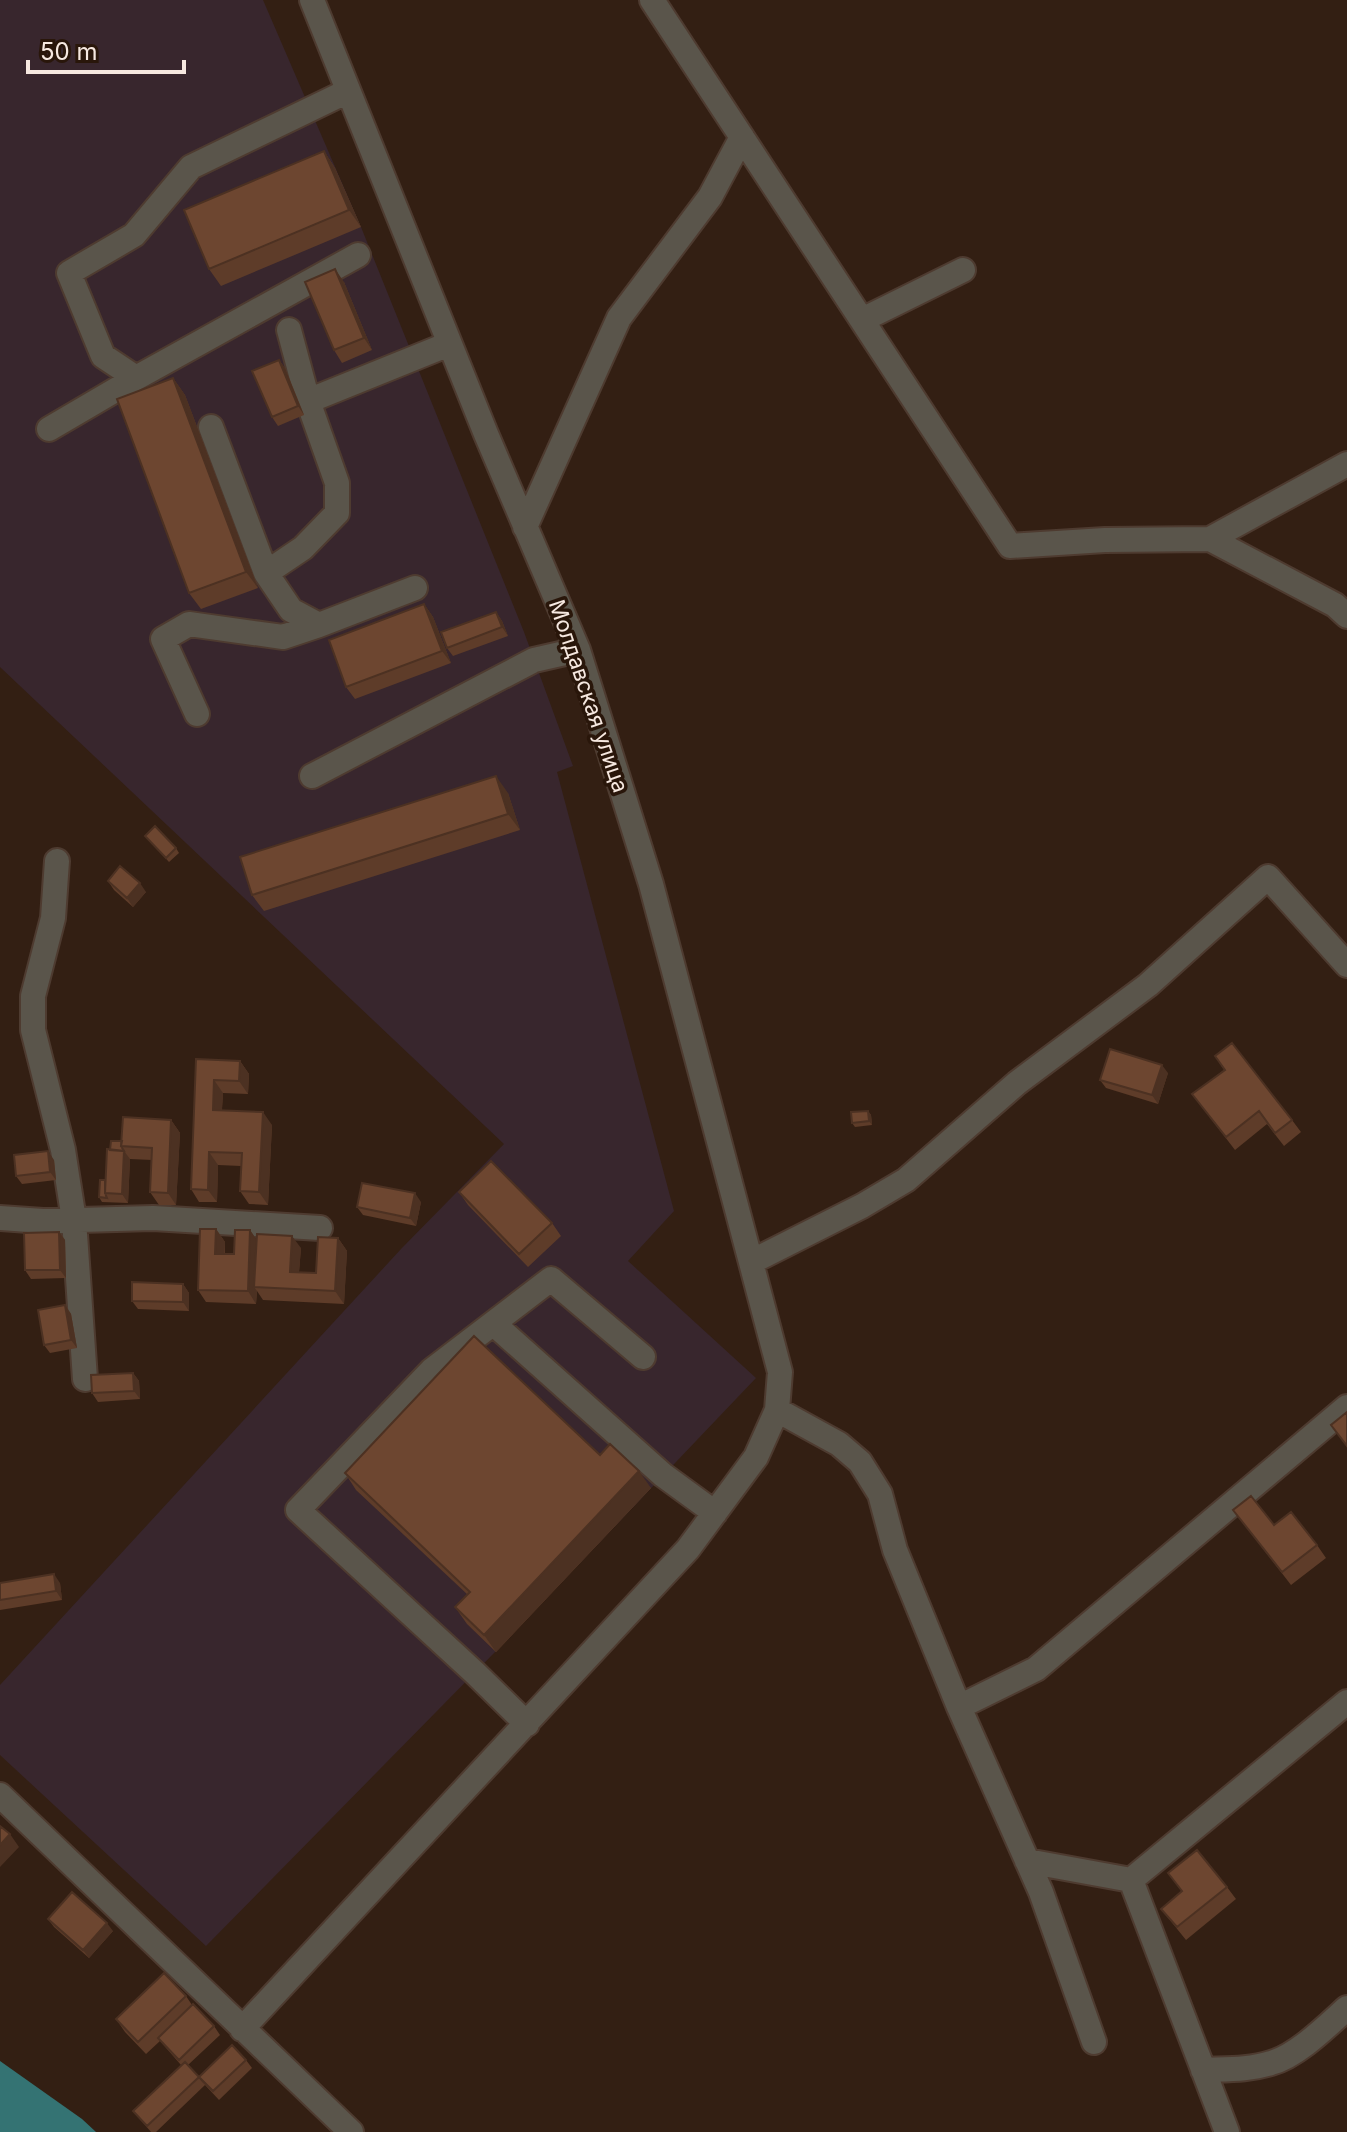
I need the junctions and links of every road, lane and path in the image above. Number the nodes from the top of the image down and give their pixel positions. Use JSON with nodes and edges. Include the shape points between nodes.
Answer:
{"nodes":[{"id":1,"x":312,"y":0,"type":"edge"},
{"id":2,"x":652,"y":0,"type":"edge"},
{"id":3,"x":348,"y":91,"type":"junction"},
{"id":4,"x":742,"y":137,"type":"junction"},
{"id":5,"x":358,"y":255,"type":"dead end"},
{"id":6,"x":963,"y":270,"type":"dead end"},
{"id":7,"x":862,"y":320,"type":"junction"},
{"id":8,"x":289,"y":330,"type":"dead end"},
{"id":9,"x":449,"y":344,"type":"junction"},
{"id":10,"x":136,"y":378,"type":"junction"},
{"id":11,"x":308,"y":401,"type":"junction"},
{"id":12,"x":211,"y":427,"type":"dead end"},
{"id":13,"x":49,"y":429,"type":"dead end"},
{"id":14,"x":1347,"y":464,"type":"edge"},
{"id":15,"x":525,"y":527,"type":"junction"},
{"id":16,"x":1210,"y":539,"type":"junction"},
{"id":17,"x":266,"y":573,"type":"junction"},
{"id":18,"x":415,"y":588,"type":"dead end"},
{"id":19,"x":1347,"y":616,"type":"edge"},
{"id":20,"x":319,"y":625,"type":"junction"},
{"id":21,"x":578,"y":650,"type":"junction"},
{"id":22,"x":197,"y":714,"type":"dead end"},
{"id":23,"x":312,"y":776,"type":"dead end"},
{"id":24,"x":57,"y":861,"type":"dead end"},
{"id":25,"x":1347,"y":965,"type":"edge"},
{"id":26,"x":0,"y":1218,"type":"edge"},
{"id":27,"x":74,"y":1220,"type":"junction"},
{"id":28,"x":320,"y":1228,"type":"dead end"},
{"id":29,"x":751,"y":1262,"type":"junction"},
{"id":30,"x":494,"y":1324,"type":"junction"},
{"id":31,"x":643,"y":1357,"type":"dead end"},
{"id":32,"x":85,"y":1379,"type":"dead end"},
{"id":33,"x":1347,"y":1407,"type":"edge"},
{"id":34,"x":777,"y":1410,"type":"junction"},
{"id":35,"x":715,"y":1513,"type":"junction"},
{"id":36,"x":1347,"y":1702,"type":"edge"},
{"id":37,"x":959,"y":1707,"type":"junction"},
{"id":38,"x":527,"y":1724,"type":"junction"},
{"id":39,"x":0,"y":1795,"type":"edge"},
{"id":40,"x":1027,"y":1861,"type":"junction"},
{"id":41,"x":1131,"y":1880,"type":"junction"},
{"id":42,"x":1347,"y":2008,"type":"edge"},
{"id":43,"x":242,"y":2029,"type":"junction"},
{"id":44,"x":1094,"y":2042,"type":"dead end"},
{"id":45,"x":1203,"y":2070,"type":"junction"},
{"id":46,"x":351,"y":2132,"type":"edge"},
{"id":47,"x":1227,"y":2132,"type":"edge"}],
"edges":[{"from":1,"to":3,"type":"street","name":"Молдавская улица"},
{"from":2,"to":4,"type":"street"},
{"from":3,"to":9,"type":"street","name":"Молдавская улица"},
{"from":3,"to":10,"type":"street","via":[[191,167],[134,235],[69,273],[103,356]]},
{"from":4,"to":7,"type":"street"},
{"from":4,"to":15,"type":"street","via":[[710,197],[619,318]]},
{"from":5,"to":10,"type":"street"},
{"from":6,"to":7,"type":"street"},
{"from":7,"to":16,"type":"street","via":[[1010,546]]},
{"from":8,"to":11,"type":"street"},
{"from":9,"to":11,"type":"street"},
{"from":9,"to":15,"type":"street","name":"Молдавская улица"},
{"from":10,"to":13,"type":"street"},
{"from":11,"to":17,"type":"street","via":[[337,483],[337,513],[303,548]]},
{"from":12,"to":17,"type":"street"},
{"from":14,"to":16,"type":"street"},
{"from":15,"to":21,"type":"street","name":"Молдавская улица"},
{"from":16,"to":19,"type":"street"},
{"from":17,"to":20,"type":"street","via":[[291,610]]},
{"from":18,"to":20,"type":"street"},
{"from":20,"to":22,"type":"street","via":[[283,637],[189,624],[163,639]]},
{"from":21,"to":23,"type":"street","via":[[534,660]]},
{"from":21,"to":29,"type":"street","name":"Молдавская улица","via":[[651,884]]},
{"from":24,"to":27,"type":"street","via":[[53,918],[33,996],[33,1030],[63,1150]]},
{"from":25,"to":29,"type":"street","via":[[1268,877],[1148,985],[1017,1083],[906,1180]]},
{"from":26,"to":27,"type":"street"},
{"from":27,"to":28,"type":"street","via":[[153,1218]]},
{"from":27,"to":32,"type":"street"},
{"from":29,"to":34,"type":"street","name":"Молдавская улица","via":[[780,1372]]},
{"from":30,"to":31,"type":"street","via":[[551,1279]]},
{"from":30,"to":35,"type":"street","via":[[663,1475]]},
{"from":30,"to":38,"type":"street","via":[[432,1370],[298,1510]]},
{"from":33,"to":37,"type":"street","via":[[1036,1669]]},
{"from":34,"to":35,"type":"street","name":"Молдавская улица","via":[[756,1457]]},
{"from":34,"to":37,"type":"street","via":[[839,1444],[874,1484]]},
{"from":35,"to":38,"type":"street","name":"Молдавская улица"},
{"from":36,"to":41,"type":"street"},
{"from":37,"to":40,"type":"street"},
{"from":38,"to":43,"type":"street","name":"Молдавская улица"},
{"from":39,"to":43,"type":"street"},
{"from":40,"to":41,"type":"street"},
{"from":40,"to":44,"type":"street"},
{"from":41,"to":45,"type":"street"},
{"from":42,"to":45,"type":"street","via":[[1275,2063]]},
{"from":43,"to":46,"type":"street"},
{"from":45,"to":47,"type":"street"}]}
